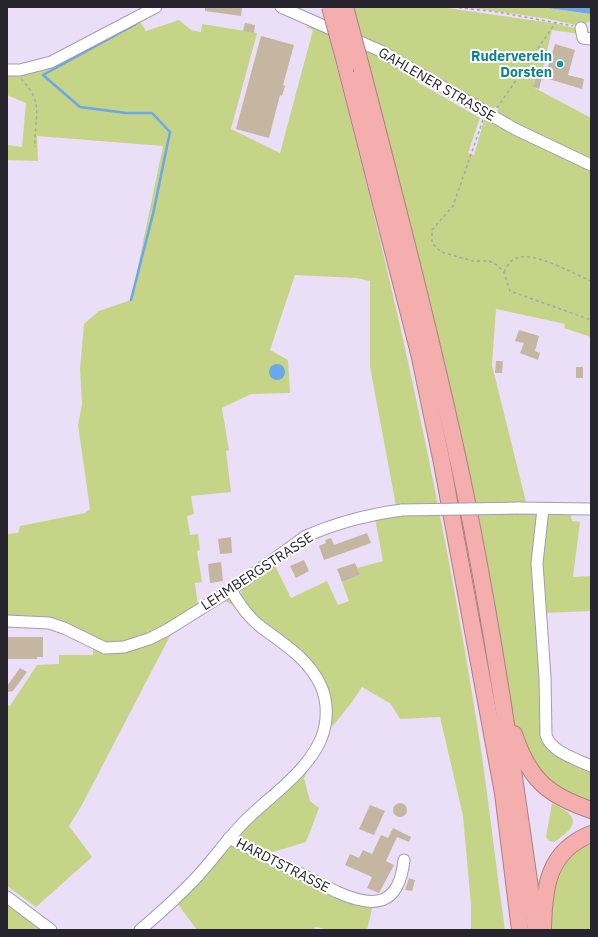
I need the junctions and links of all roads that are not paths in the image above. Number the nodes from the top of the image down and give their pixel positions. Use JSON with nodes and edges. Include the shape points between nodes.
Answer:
{"nodes":[{"id":1,"x":156,"y":7,"type":"edge"},
{"id":2,"x":281,"y":7,"type":"edge"},
{"id":3,"x":330,"y":7,"type":"edge"},
{"id":4,"x":345,"y":7,"type":"edge"},
{"id":5,"x":582,"y":28,"type":"road end"},
{"id":6,"x":591,"y":39,"type":"edge"},
{"id":7,"x":10,"y":70,"type":"edge"},
{"id":8,"x":591,"y":165,"type":"edge"},
{"id":9,"x":543,"y":509,"type":"junction"},
{"id":10,"x":591,"y":509,"type":"edge"},
{"id":11,"x":231,"y":590,"type":"junction"},
{"id":12,"x":7,"y":621,"type":"edge"},
{"id":13,"x":489,"y":624,"type":"junction"},
{"id":14,"x":591,"y":766,"type":"edge"},
{"id":15,"x":591,"y":810,"type":"edge"},
{"id":16,"x":591,"y":834,"type":"edge"},
{"id":17,"x":229,"y":838,"type":"junction"},
{"id":18,"x":404,"y":860,"type":"dead end"},
{"id":19,"x":7,"y":896,"type":"edge"},
{"id":20,"x":51,"y":930,"type":"edge"},
{"id":21,"x":140,"y":930,"type":"edge"},
{"id":22,"x":520,"y":930,"type":"edge"},
{"id":23,"x":536,"y":930,"type":"edge"},
{"id":24,"x":543,"y":930,"type":"edge"}],
"edges":[{"from":1,"to":7,"type":"street","via":[[51,62]]},
{"from":2,"to":8,"type":"street","name":"GAHLENER STRASSE","via":[[383,52],[515,128]]},
{"from":3,"to":22,"type":"highway","bridge":true,"via":[[419,353],[442,463],[503,793]]},
{"from":4,"to":13,"type":"highway","bridge":true,"via":[[458,463]]},
{"from":5,"to":6,"type":"street","via":[[583,38]]},
{"from":9,"to":10,"type":"street","name":"LEHMBERGSTRASSE"},
{"from":9,"to":11,"type":"street","name":"LEHMBERGSTRASSE","bridge":true,"via":[[402,510],[364,518],[306,536]]},
{"from":9,"to":14,"type":"street","via":[[536,563],[544,663],[546,735],[556,749]]},
{"from":11,"to":12,"type":"street","name":"LEHMBERGSTRASSE","via":[[158,635],[112,648],[98,646],[49,623]]},
{"from":11,"to":17,"type":"street","name":"HARDTSTRASSE","via":[[252,618],[308,663],[324,694],[326,714],[320,740],[309,758],[284,786]]},
{"from":13,"to":15,"type":"highway","via":[[514,734],[527,766],[554,795]]},
{"from":13,"to":23,"type":"highway"},
{"from":16,"to":24,"type":"highway","via":[[576,840],[562,853],[550,874],[544,905]]},
{"from":17,"to":18,"type":"street","name":"HARDTSTRASSE","via":[[337,892],[365,902],[376,903],[383,900],[398,885]]},
{"from":17,"to":21,"type":"street","name":"HARDTSTRASSE","via":[[196,878]]},
{"from":19,"to":20,"type":"street"}]}
